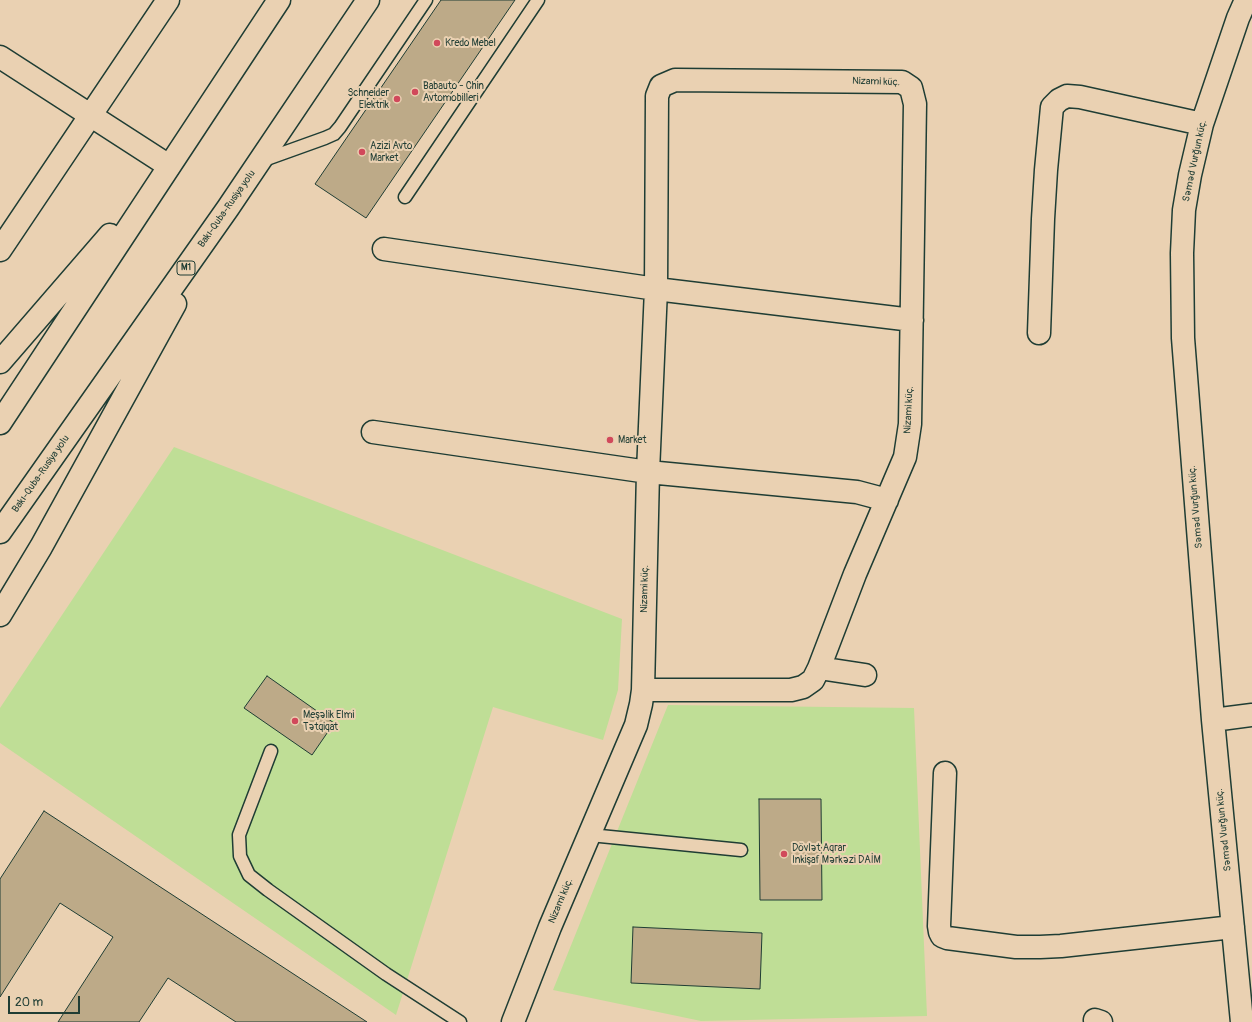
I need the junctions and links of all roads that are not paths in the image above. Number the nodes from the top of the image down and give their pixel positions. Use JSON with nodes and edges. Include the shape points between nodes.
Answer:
{"nodes":[{"id":1,"x":168,"y":0,"type":"edge"},
{"id":2,"x":279,"y":0,"type":"edge"},
{"id":3,"x":368,"y":0,"type":"edge"},
{"id":4,"x":426,"y":0,"type":"edge"},
{"id":5,"x":538,"y":0,"type":"edge"},
{"id":6,"x":1246,"y":0,"type":"edge"},
{"id":7,"x":0,"y":57,"type":"edge"},
{"id":8,"x":91,"y":115,"type":"junction"},
{"id":9,"x":1202,"y":124,"type":"junction"},
{"id":10,"x":260,"y":161,"type":"junction"},
{"id":11,"x":169,"y":166,"type":"junction"},
{"id":12,"x":405,"y":197,"type":"dead end"},
{"id":13,"x":228,"y":208,"type":"junction"},
{"id":14,"x":384,"y":249,"type":"dead end"},
{"id":15,"x":0,"y":250,"type":"edge"},
{"id":16,"x":656,"y":289,"type":"junction"},
{"id":17,"x":912,"y":320,"type":"junction"},
{"id":18,"x":1039,"y":334,"type":"dead end"},
{"id":19,"x":0,"y":362,"type":"edge"},
{"id":20,"x":0,"y":423,"type":"edge"},
{"id":21,"x":373,"y":432,"type":"dead end"},
{"id":22,"x":648,"y":472,"type":"junction"},
{"id":23,"x":887,"y":500,"type":"junction"},
{"id":24,"x":0,"y":532,"type":"edge"},
{"id":25,"x":0,"y":615,"type":"edge"},
{"id":26,"x":819,"y":668,"type":"junction"},
{"id":27,"x":865,"y":675,"type":"dead end"},
{"id":28,"x":643,"y":690,"type":"junction"},
{"id":29,"x":1252,"y":715,"type":"edge"},
{"id":30,"x":1213,"y":720,"type":"junction"},
{"id":31,"x":271,"y":751,"type":"dead end"},
{"id":32,"x":945,"y":773,"type":"dead end"},
{"id":33,"x":590,"y":834,"type":"junction"},
{"id":34,"x":741,"y":850,"type":"dead end"},
{"id":35,"x":1233,"y":927,"type":"junction"},
{"id":36,"x":460,"y":1022,"type":"edge"},
{"id":37,"x":513,"y":1022,"type":"edge"},
{"id":38,"x":1242,"y":1022,"type":"edge"}],
"edges":[{"from":1,"to":8,"type":"main road"},
{"from":2,"to":11,"type":"main road"},
{"from":3,"to":10,"type":"main road","name":"Bakı-Quba-Rusiya yolu","number":"M1"},
{"from":4,"to":10,"type":"lane","via":[[334,134]]},
{"from":5,"to":12,"type":"lane"},
{"from":6,"to":9,"type":"main road","name":"Səməd Vurğun küç."},
{"from":7,"to":8,"type":"main road"},
{"from":8,"to":11,"type":"main road"},
{"from":8,"to":15,"type":"main road"},
{"from":9,"to":18,"type":"main road","via":[[1080,97],[1067,96],[1052,107],[1042,219]]},
{"from":9,"to":30,"type":"main road","name":"Səməd Vurğun küç.","via":[[1184,210],[1183,338]]},
{"from":10,"to":13,"type":"main road","name":"Bakı-Quba-Rusiya yolu","number":"M1"},
{"from":11,"to":19,"type":"main road"},
{"from":11,"to":20,"type":"main road"},
{"from":13,"to":24,"type":"main road","name":"Bakı-Quba-Rusiya yolu","number":"M1"},
{"from":13,"to":25,"type":"main road","via":[[42,547]]},
{"from":14,"to":16,"type":"main road"},
{"from":16,"to":17,"type":"main road"},
{"from":16,"to":17,"type":"main road","name":"Nizami küç.","via":[[657,96],[661,86],[675,80],[902,82],[911,88],[915,104]]},
{"from":16,"to":22,"type":"main road","name":"Nizami küç."},
{"from":17,"to":23,"type":"main road","name":"Nizami küç.","via":[[910,424],[905,456]]},
{"from":21,"to":22,"type":"main road"},
{"from":22,"to":23,"type":"main road","via":[[857,492]]},
{"from":22,"to":28,"type":"main road","name":"Nizami küç."},
{"from":23,"to":26,"type":"main road","name":"Nizami küç."},
{"from":26,"to":27,"type":"main road"},
{"from":26,"to":28,"type":"main road","name":"Nizami küç.","via":[[813,680],[803,687],[791,690]]},
{"from":28,"to":33,"type":"main road","name":"Nizami küç.","via":[[636,725]]},
{"from":29,"to":30,"type":"main road"},
{"from":30,"to":35,"type":"main road","name":"Səməd Vurğun küç."},
{"from":31,"to":36,"type":"lane","via":[[239,835],[240,856],[249,875],[386,974]]},
{"from":32,"to":35,"type":"main road","via":[[940,926],[942,936],[1016,947],[1040,947]]},
{"from":33,"to":34,"type":"lane"},
{"from":33,"to":37,"type":"main road","name":"Nizami küç."},
{"from":35,"to":38,"type":"main road","name":"Səməd Vurğun küç."}]}
